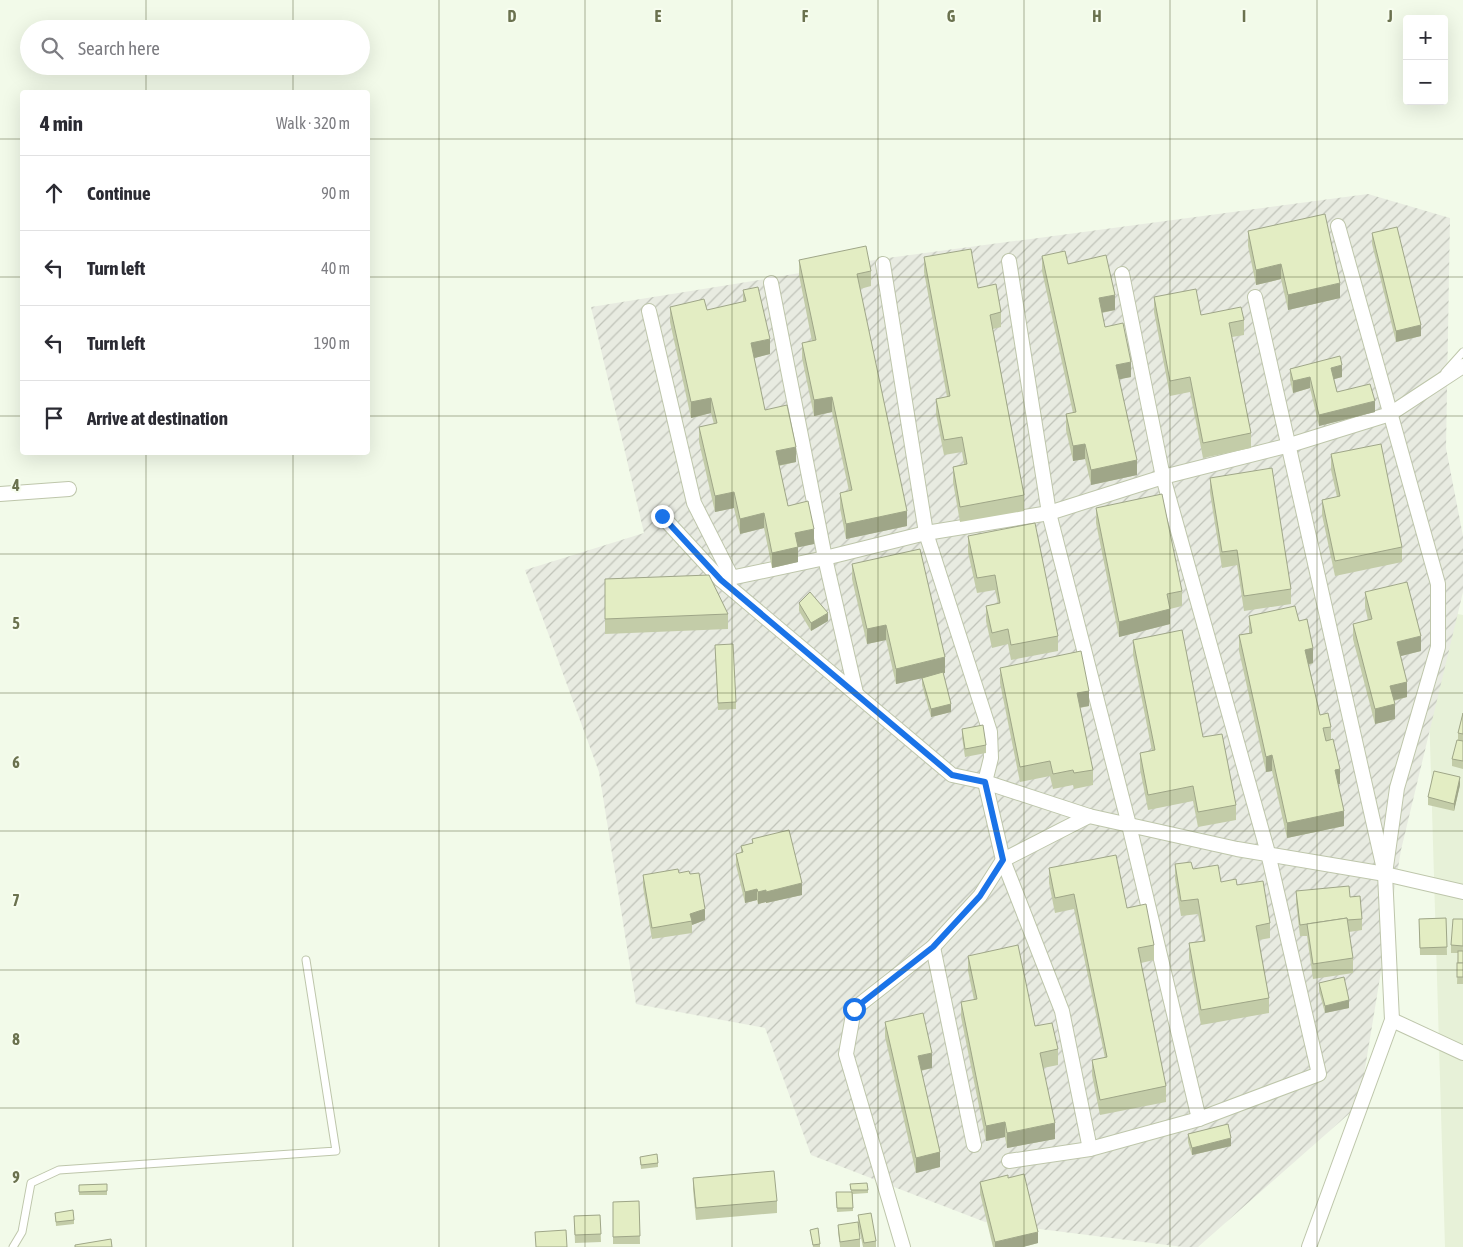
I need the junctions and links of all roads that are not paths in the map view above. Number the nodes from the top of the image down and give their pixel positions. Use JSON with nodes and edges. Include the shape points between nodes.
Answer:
{"nodes":[{"id":1,"x":1338,"y":226,"type":"dead end"},
{"id":2,"x":1009,"y":261,"type":"dead end"},
{"id":3,"x":882,"y":264,"type":"dead end"},
{"id":4,"x":1122,"y":274,"type":"dead end"},
{"id":5,"x":771,"y":283,"type":"dead end"},
{"id":6,"x":1255,"y":297,"type":"dead end"},
{"id":7,"x":649,"y":311,"type":"dead end"},
{"id":8,"x":1463,"y":352,"type":"edge"},
{"id":9,"x":1463,"y":366,"type":"edge"},
{"id":10,"x":1431,"y":387,"type":"junction"},
{"id":11,"x":1390,"y":414,"type":"junction"},
{"id":12,"x":1290,"y":445,"type":"junction"},
{"id":13,"x":1163,"y":477,"type":"junction"},
{"id":14,"x":69,"y":489,"type":"dead end"},
{"id":15,"x":0,"y":494,"type":"edge"},
{"id":16,"x":1049,"y":512,"type":"junction"},
{"id":17,"x":662,"y":516,"type":"dead end"},
{"id":18,"x":926,"y":533,"type":"junction"},
{"id":19,"x":826,"y":558,"type":"junction"},
{"id":20,"x":726,"y":579,"type":"junction"},
{"id":21,"x":856,"y":693,"type":"junction"},
{"id":22,"x":985,"y":782,"type":"junction"},
{"id":23,"x":1089,"y":816,"type":"junction"},
{"id":24,"x":1129,"y":825,"type":"junction"},
{"id":25,"x":1268,"y":853,"type":"junction"},
{"id":26,"x":1003,"y":860,"type":"junction"},
{"id":27,"x":1385,"y":874,"type":"junction"},
{"id":28,"x":1463,"y":892,"type":"edge"},
{"id":29,"x":933,"y":947,"type":"junction"},
{"id":30,"x":306,"y":960,"type":"dead end"},
{"id":31,"x":1392,"y":1020,"type":"junction"},
{"id":32,"x":1463,"y":1054,"type":"edge"},
{"id":33,"x":1199,"y":1119,"type":"junction"},
{"id":34,"x":974,"y":1145,"type":"dead end"},
{"id":35,"x":1090,"y":1149,"type":"junction"},
{"id":36,"x":1009,"y":1161,"type":"dead end"},
{"id":37,"x":13,"y":1247,"type":"edge"},
{"id":38,"x":903,"y":1247,"type":"edge"},
{"id":39,"x":1309,"y":1247,"type":"edge"}],
"edges":[{"from":1,"to":11,"type":"street"},
{"from":2,"to":16,"type":"street"},
{"from":3,"to":18,"type":"street"},
{"from":4,"to":13,"type":"street"},
{"from":5,"to":19,"type":"street"},
{"from":6,"to":12,"type":"street"},
{"from":7,"to":20,"type":"street","via":[[694,503]]},
{"from":8,"to":10,"type":"lane"},
{"from":9,"to":10,"type":"street"},
{"from":10,"to":11,"type":"street"},
{"from":11,"to":12,"type":"street"},
{"from":11,"to":27,"type":"street","via":[[1438,584],[1438,647],[1397,788]]},
{"from":12,"to":13,"type":"street"},
{"from":12,"to":27,"type":"street"},
{"from":13,"to":16,"type":"street"},
{"from":13,"to":25,"type":"street"},
{"from":14,"to":15,"type":"street"},
{"from":16,"to":18,"type":"street"},
{"from":16,"to":24,"type":"street"},
{"from":17,"to":20,"type":"street"},
{"from":18,"to":19,"type":"street"},
{"from":18,"to":22,"type":"street","via":[[990,732],[990,758]]},
{"from":19,"to":20,"type":"street"},
{"from":19,"to":21,"type":"street"},
{"from":20,"to":21,"type":"street"},
{"from":21,"to":22,"type":"street","via":[[952,775]]},
{"from":22,"to":23,"type":"street"},
{"from":22,"to":26,"type":"street"},
{"from":23,"to":24,"type":"street"},
{"from":23,"to":26,"type":"street"},
{"from":24,"to":25,"type":"street"},
{"from":24,"to":33,"type":"street"},
{"from":25,"to":27,"type":"street"},
{"from":25,"to":33,"type":"street","via":[[1319,1074]]},
{"from":26,"to":29,"type":"street","via":[[980,896]]},
{"from":26,"to":35,"type":"street","via":[[1062,1011]]},
{"from":27,"to":28,"type":"street"},
{"from":27,"to":31,"type":"street"},
{"from":29,"to":34,"type":"street"},
{"from":29,"to":38,"type":"street","via":[[854,1009],[846,1054]]},
{"from":30,"to":37,"type":"lane","via":[[336,1151],[59,1170],[31,1183],[22,1232]]},
{"from":31,"to":32,"type":"street"},
{"from":31,"to":39,"type":"street"},
{"from":33,"to":35,"type":"street"},
{"from":35,"to":36,"type":"street"}]}
